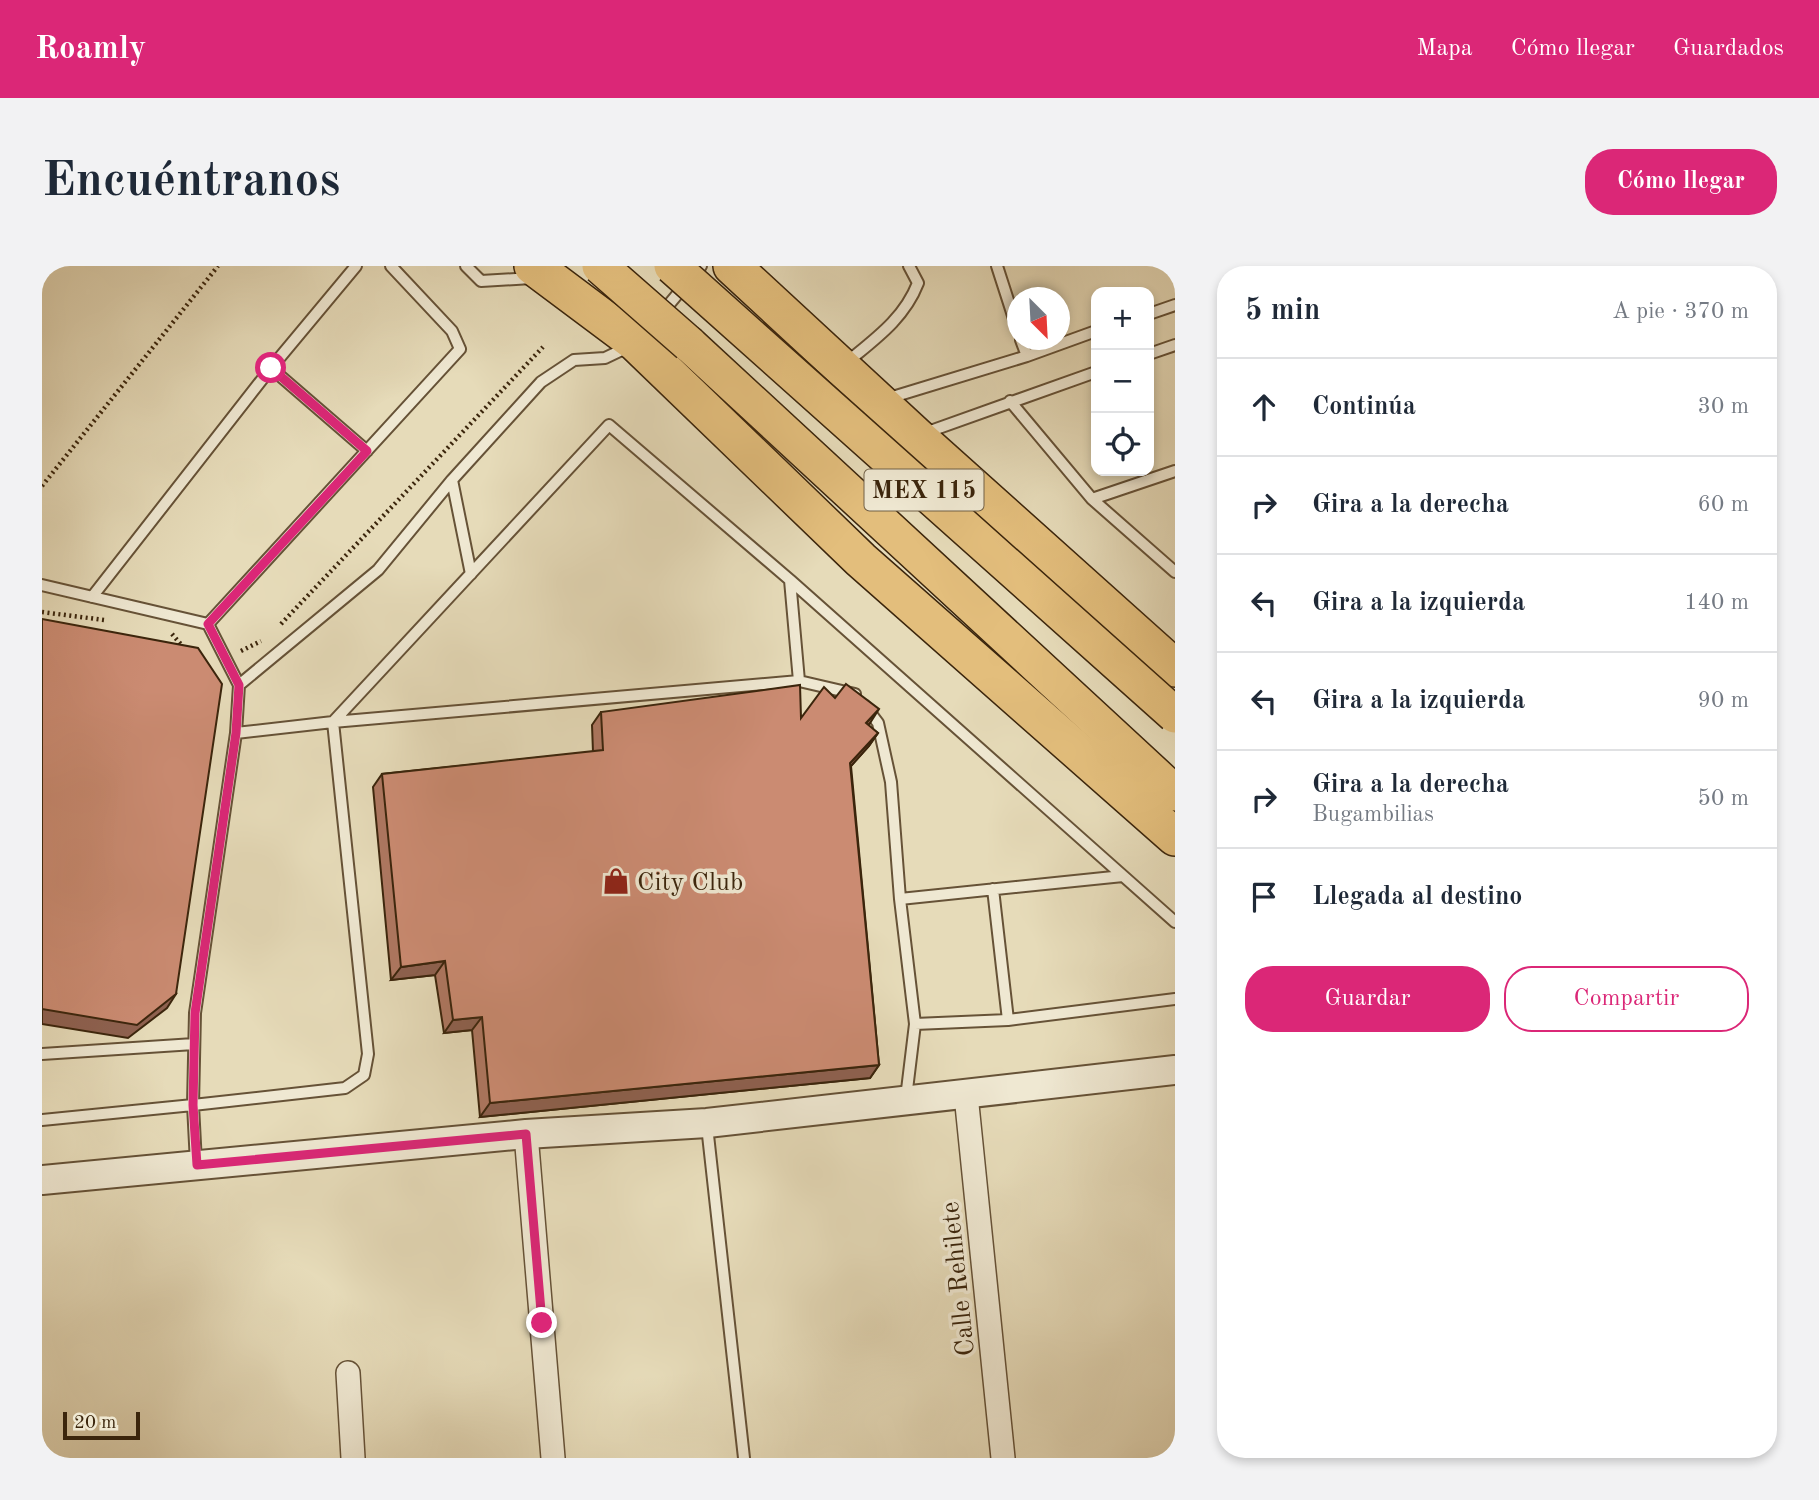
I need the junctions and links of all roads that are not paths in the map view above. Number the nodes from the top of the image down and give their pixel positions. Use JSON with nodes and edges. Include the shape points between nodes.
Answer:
{"nodes":[{"id":1,"x":356,"y":266,"type":"edge"},
{"id":2,"x":391,"y":266,"type":"edge"},
{"id":3,"x":466,"y":266,"type":"edge"},
{"id":4,"x":600,"y":266,"type":"edge"},
{"id":5,"x":672,"y":266,"type":"edge"},
{"id":6,"x":701,"y":266,"type":"edge"},
{"id":7,"x":732,"y":266,"type":"edge"},
{"id":8,"x":909,"y":266,"type":"edge"},
{"id":9,"x":997,"y":266,"type":"edge"},
{"id":10,"x":546,"y":270,"type":"edge"},
{"id":11,"x":1007,"y":297,"type":"edge"},
{"id":12,"x":1175,"y":305,"type":"edge"},
{"id":13,"x":1154,"y":312,"type":"edge"},
{"id":14,"x":1091,"y":333,"type":"edge"},
{"id":15,"x":644,"y":334,"type":"junction"},
{"id":16,"x":1175,"y":345,"type":"edge"},
{"id":17,"x":1025,"y":350,"type":"edge"},
{"id":18,"x":1154,"y":352,"type":"edge"},
{"id":19,"x":1027,"y":356,"type":"junction"},
{"id":20,"x":271,"y":368,"type":"junction"},
{"id":21,"x":841,"y":368,"type":"junction"},
{"id":22,"x":1091,"y":374,"type":"edge"},
{"id":23,"x":880,"y":401,"type":"junction"},
{"id":24,"x":1010,"y":401,"type":"junction"},
{"id":25,"x":916,"y":436,"type":"junction"},
{"id":26,"x":367,"y":451,"type":"junction"},
{"id":27,"x":1175,"y":471,"type":"edge"},
{"id":28,"x":452,"y":480,"type":"junction"},
{"id":29,"x":1092,"y":499,"type":"junction"},
{"id":30,"x":1175,"y":572,"type":"edge"},
{"id":31,"x":471,"y":574,"type":"junction"},
{"id":32,"x":790,"y":580,"type":"junction"},
{"id":33,"x":42,"y":585,"type":"edge"},
{"id":34,"x":92,"y":597,"type":"junction"},
{"id":35,"x":208,"y":624,"type":"junction"},
{"id":36,"x":1175,"y":667,"type":"edge"},
{"id":37,"x":799,"y":681,"type":"junction"},
{"id":38,"x":239,"y":685,"type":"junction"},
{"id":39,"x":1175,"y":715,"type":"edge"},
{"id":40,"x":332,"y":723,"type":"junction"},
{"id":41,"x":236,"y":733,"type":"junction"},
{"id":42,"x":1175,"y":793,"type":"edge"},
{"id":43,"x":1175,"y":837,"type":"edge"},
{"id":44,"x":1123,"y":876,"type":"junction"},
{"id":45,"x":993,"y":889,"type":"junction"},
{"id":46,"x":900,"y":899,"type":"junction"},
{"id":47,"x":1175,"y":922,"type":"edge"},
{"id":48,"x":1175,"y":999,"type":"edge"},
{"id":49,"x":1007,"y":1020,"type":"junction"},
{"id":50,"x":915,"y":1024,"type":"junction"},
{"id":51,"x":194,"y":1044,"type":"junction"},
{"id":52,"x":42,"y":1054,"type":"edge"},
{"id":53,"x":1175,"y":1070,"type":"edge"},
{"id":54,"x":966,"y":1095,"type":"junction"},
{"id":55,"x":905,"y":1101,"type":"junction"},
{"id":56,"x":193,"y":1105,"type":"junction"},
{"id":57,"x":42,"y":1120,"type":"edge"},
{"id":58,"x":707,"y":1123,"type":"junction"},
{"id":59,"x":526,"y":1134,"type":"junction"},
{"id":60,"x":197,"y":1165,"type":"junction"},
{"id":61,"x":42,"y":1180,"type":"edge"},
{"id":62,"x":348,"y":1373,"type":"dead end"},
{"id":63,"x":353,"y":1458,"type":"edge"},
{"id":64,"x":553,"y":1458,"type":"edge"},
{"id":65,"x":744,"y":1458,"type":"edge"},
{"id":66,"x":1003,"y":1458,"type":"edge"}],
"edges":[{"from":1,"to":20,"type":"lane"},
{"from":2,"to":26,"type":"lane","via":[[452,331],[460,349]]},
{"from":3,"to":10,"type":"lane","via":[[481,281]]},
{"from":4,"to":42,"type":"main road","number":"MEX 115","bridge":true},
{"from":5,"to":39,"type":"main road","number":"MEX 115","bridge":true},
{"from":6,"to":15,"type":"lane"},
{"from":7,"to":21,"type":"highway"},
{"from":8,"to":21,"type":"lane","via":[[918,283],[911,302]]},
{"from":9,"to":11,"type":"lane"},
{"from":10,"to":15,"type":"highway"},
{"from":12,"to":13,"type":"lane"},
{"from":14,"to":19,"type":"lane"},
{"from":15,"to":28,"type":"lane","via":[[605,358],[574,360],[541,382]]},
{"from":15,"to":43,"type":"highway","via":[[861,560]]},
{"from":16,"to":18,"type":"lane"},
{"from":17,"to":19,"type":"lane"},
{"from":19,"to":23,"type":"lane"},
{"from":20,"to":26,"type":"lane"},
{"from":20,"to":34,"type":"lane"},
{"from":21,"to":23,"type":"highway"},
{"from":22,"to":24,"type":"lane"},
{"from":23,"to":25,"type":"highway"},
{"from":24,"to":25,"type":"lane"},
{"from":24,"to":29,"type":"lane"},
{"from":25,"to":36,"type":"highway"},
{"from":26,"to":35,"type":"lane"},
{"from":27,"to":29,"type":"lane"},
{"from":28,"to":31,"type":"lane"},
{"from":28,"to":38,"type":"lane","via":[[378,570]]},
{"from":29,"to":30,"type":"lane"},
{"from":31,"to":32,"type":"lane","via":[[609,425]]},
{"from":31,"to":40,"type":"lane"},
{"from":32,"to":37,"type":"lane"},
{"from":32,"to":44,"type":"lane"},
{"from":33,"to":34,"type":"lane"},
{"from":34,"to":35,"type":"lane"},
{"from":35,"to":38,"type":"lane"},
{"from":37,"to":40,"type":"lane"},
{"from":37,"to":46,"type":"lane","via":[[855,694],[878,723],[891,782]]},
{"from":38,"to":41,"type":"lane"},
{"from":40,"to":41,"type":"lane"},
{"from":40,"to":56,"type":"lane","via":[[368,1054],[364,1075],[345,1088]]},
{"from":41,"to":51,"type":"lane"},
{"from":44,"to":45,"type":"lane"},
{"from":44,"to":47,"type":"lane"},
{"from":45,"to":46,"type":"lane"},
{"from":45,"to":49,"type":"lane"},
{"from":46,"to":50,"type":"lane"},
{"from":48,"to":49,"type":"lane"},
{"from":49,"to":50,"type":"lane"},
{"from":50,"to":55,"type":"lane"},
{"from":51,"to":52,"type":"lane"},
{"from":51,"to":56,"type":"lane"},
{"from":53,"to":54,"type":"street"},
{"from":54,"to":55,"type":"street"},
{"from":54,"to":66,"type":"street","name":"Calle Rehilete"},
{"from":55,"to":58,"type":"street"},
{"from":56,"to":57,"type":"lane"},
{"from":56,"to":60,"type":"lane"},
{"from":58,"to":59,"type":"street"},
{"from":58,"to":65,"type":"lane"},
{"from":59,"to":60,"type":"street"},
{"from":59,"to":64,"type":"street"},
{"from":60,"to":61,"type":"street"},
{"from":62,"to":63,"type":"street"}]}
